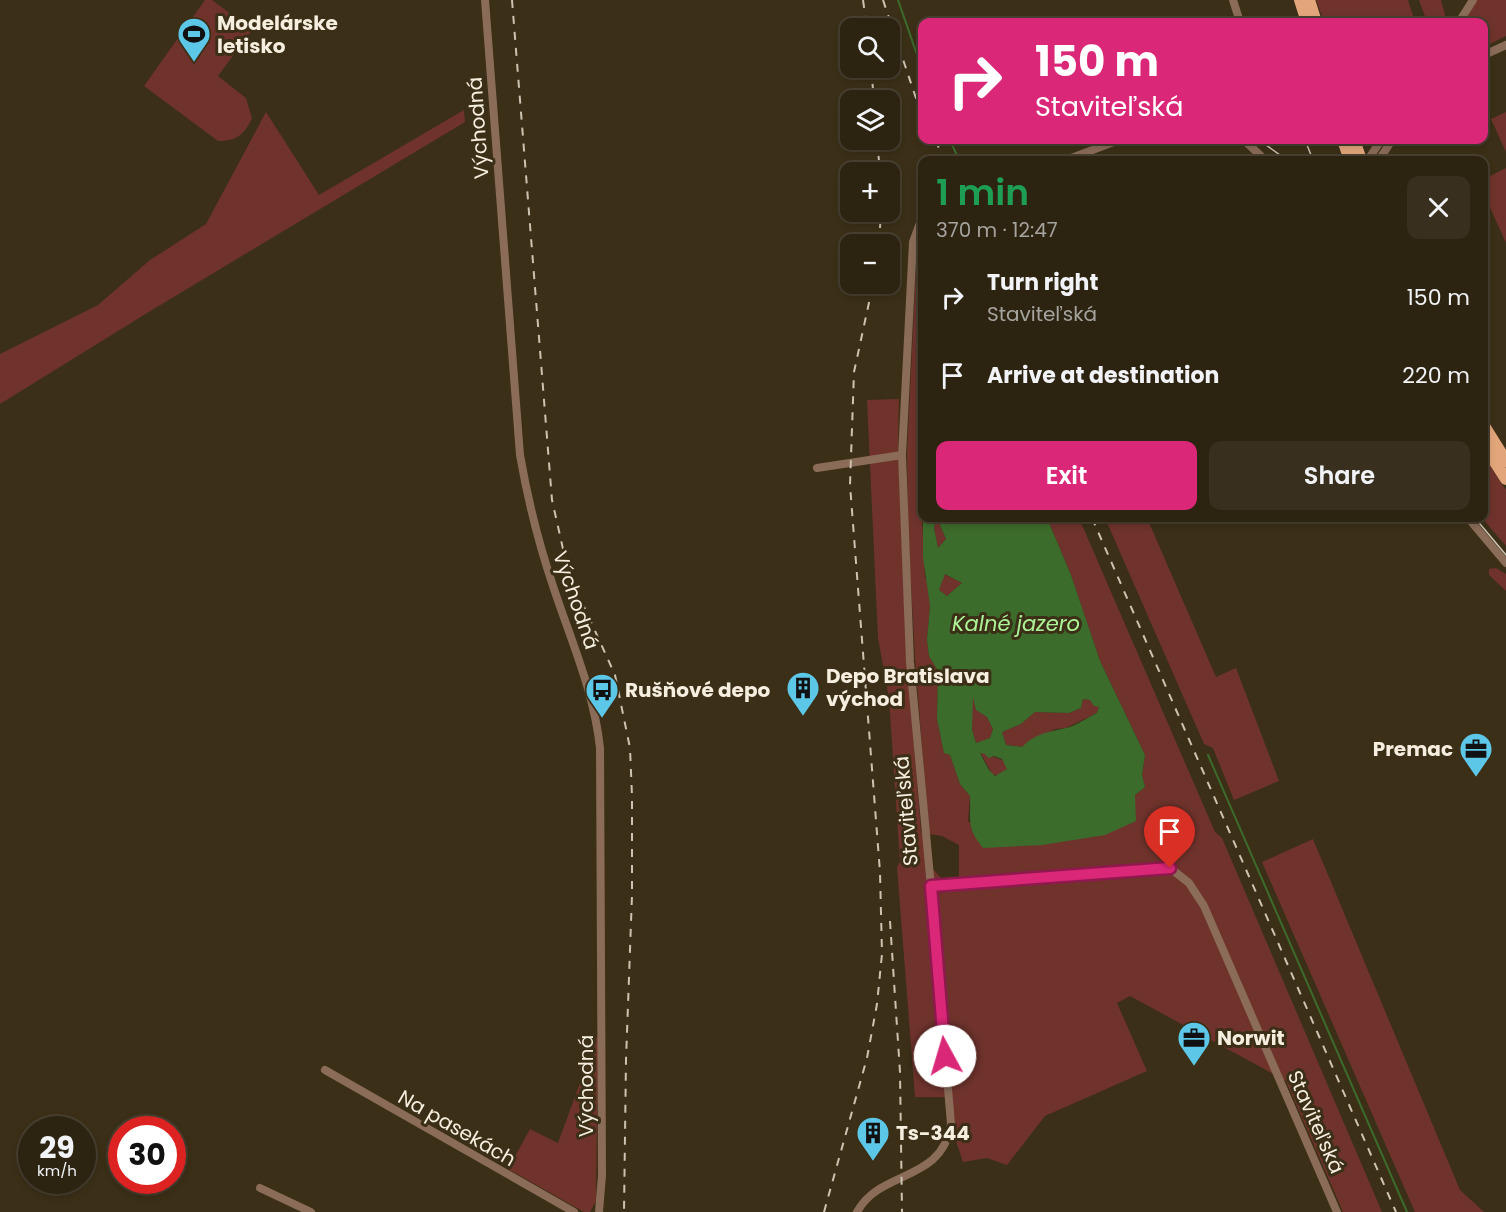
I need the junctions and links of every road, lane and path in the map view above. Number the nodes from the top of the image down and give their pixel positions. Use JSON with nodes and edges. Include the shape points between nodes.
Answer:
{"nodes":[{"id":1,"x":485,"y":0,"type":"edge"},
{"id":2,"x":1233,"y":0,"type":"edge"},
{"id":3,"x":1299,"y":0,"type":"edge"},
{"id":4,"x":1308,"y":0,"type":"edge"},
{"id":5,"x":1473,"y":0,"type":"edge"},
{"id":6,"x":1239,"y":18,"type":"edge"},
{"id":7,"x":1306,"y":18,"type":"edge"},
{"id":8,"x":1315,"y":18,"type":"edge"},
{"id":9,"x":1462,"y":18,"type":"edge"},
{"id":10,"x":1506,"y":45,"type":"edge"},
{"id":11,"x":1488,"y":53,"type":"edge"},
{"id":12,"x":1108,"y":144,"type":"edge"},
{"id":13,"x":1248,"y":144,"type":"edge"},
{"id":14,"x":1077,"y":156,"type":"edge"},
{"id":15,"x":1261,"y":156,"type":"edge"},
{"id":16,"x":918,"y":228,"type":"edge"},
{"id":17,"x":1488,"y":432,"type":"edge"},
{"id":18,"x":1488,"y":451,"type":"edge"},
{"id":19,"x":902,"y":455,"type":"junction"},
{"id":20,"x":1506,"y":461,"type":"edge"},
{"id":21,"x":817,"y":468,"type":"dead end"},
{"id":22,"x":1506,"y":479,"type":"edge"},
{"id":23,"x":1471,"y":522,"type":"edge"},
{"id":24,"x":1506,"y":563,"type":"edge"},
{"id":25,"x":931,"y":886,"type":"junction"},
{"id":26,"x":324,"y":1070,"type":"dead end"},
{"id":27,"x":260,"y":1188,"type":"dead end"},
{"id":28,"x":311,"y":1212,"type":"edge"},
{"id":29,"x":574,"y":1212,"type":"edge"},
{"id":30,"x":599,"y":1212,"type":"edge"},
{"id":31,"x":857,"y":1212,"type":"edge"},
{"id":32,"x":1337,"y":1212,"type":"edge"}],
"edges":[{"from":1,"to":30,"type":"street","name":"Východná","via":[[520,455],[544,562],[588,683],[600,748]]},
{"from":2,"to":6,"type":"street"},
{"from":3,"to":7,"type":"main road"},
{"from":4,"to":8,"type":"main road"},
{"from":5,"to":9,"type":"street"},
{"from":10,"to":11,"type":"street"},
{"from":12,"to":14,"type":"street"},
{"from":13,"to":15,"type":"street"},
{"from":16,"to":19,"type":"street","name":"Staviteľská","via":[[913,242]]},
{"from":17,"to":20,"type":"main road"},
{"from":18,"to":22,"type":"main road"},
{"from":19,"to":21,"type":"street"},
{"from":19,"to":25,"type":"street","name":"Staviteľská","via":[[910,662]]},
{"from":23,"to":24,"type":"street"},
{"from":25,"to":31,"type":"street","via":[[949,1138],[935,1158],[915,1173],[879,1189]]},
{"from":25,"to":32,"type":"street","name":"Staviteľská","via":[[1170,868],[1189,883],[1204,906]]},
{"from":26,"to":29,"type":"street","name":"Na pasekách"},
{"from":27,"to":28,"type":"street"}]}
